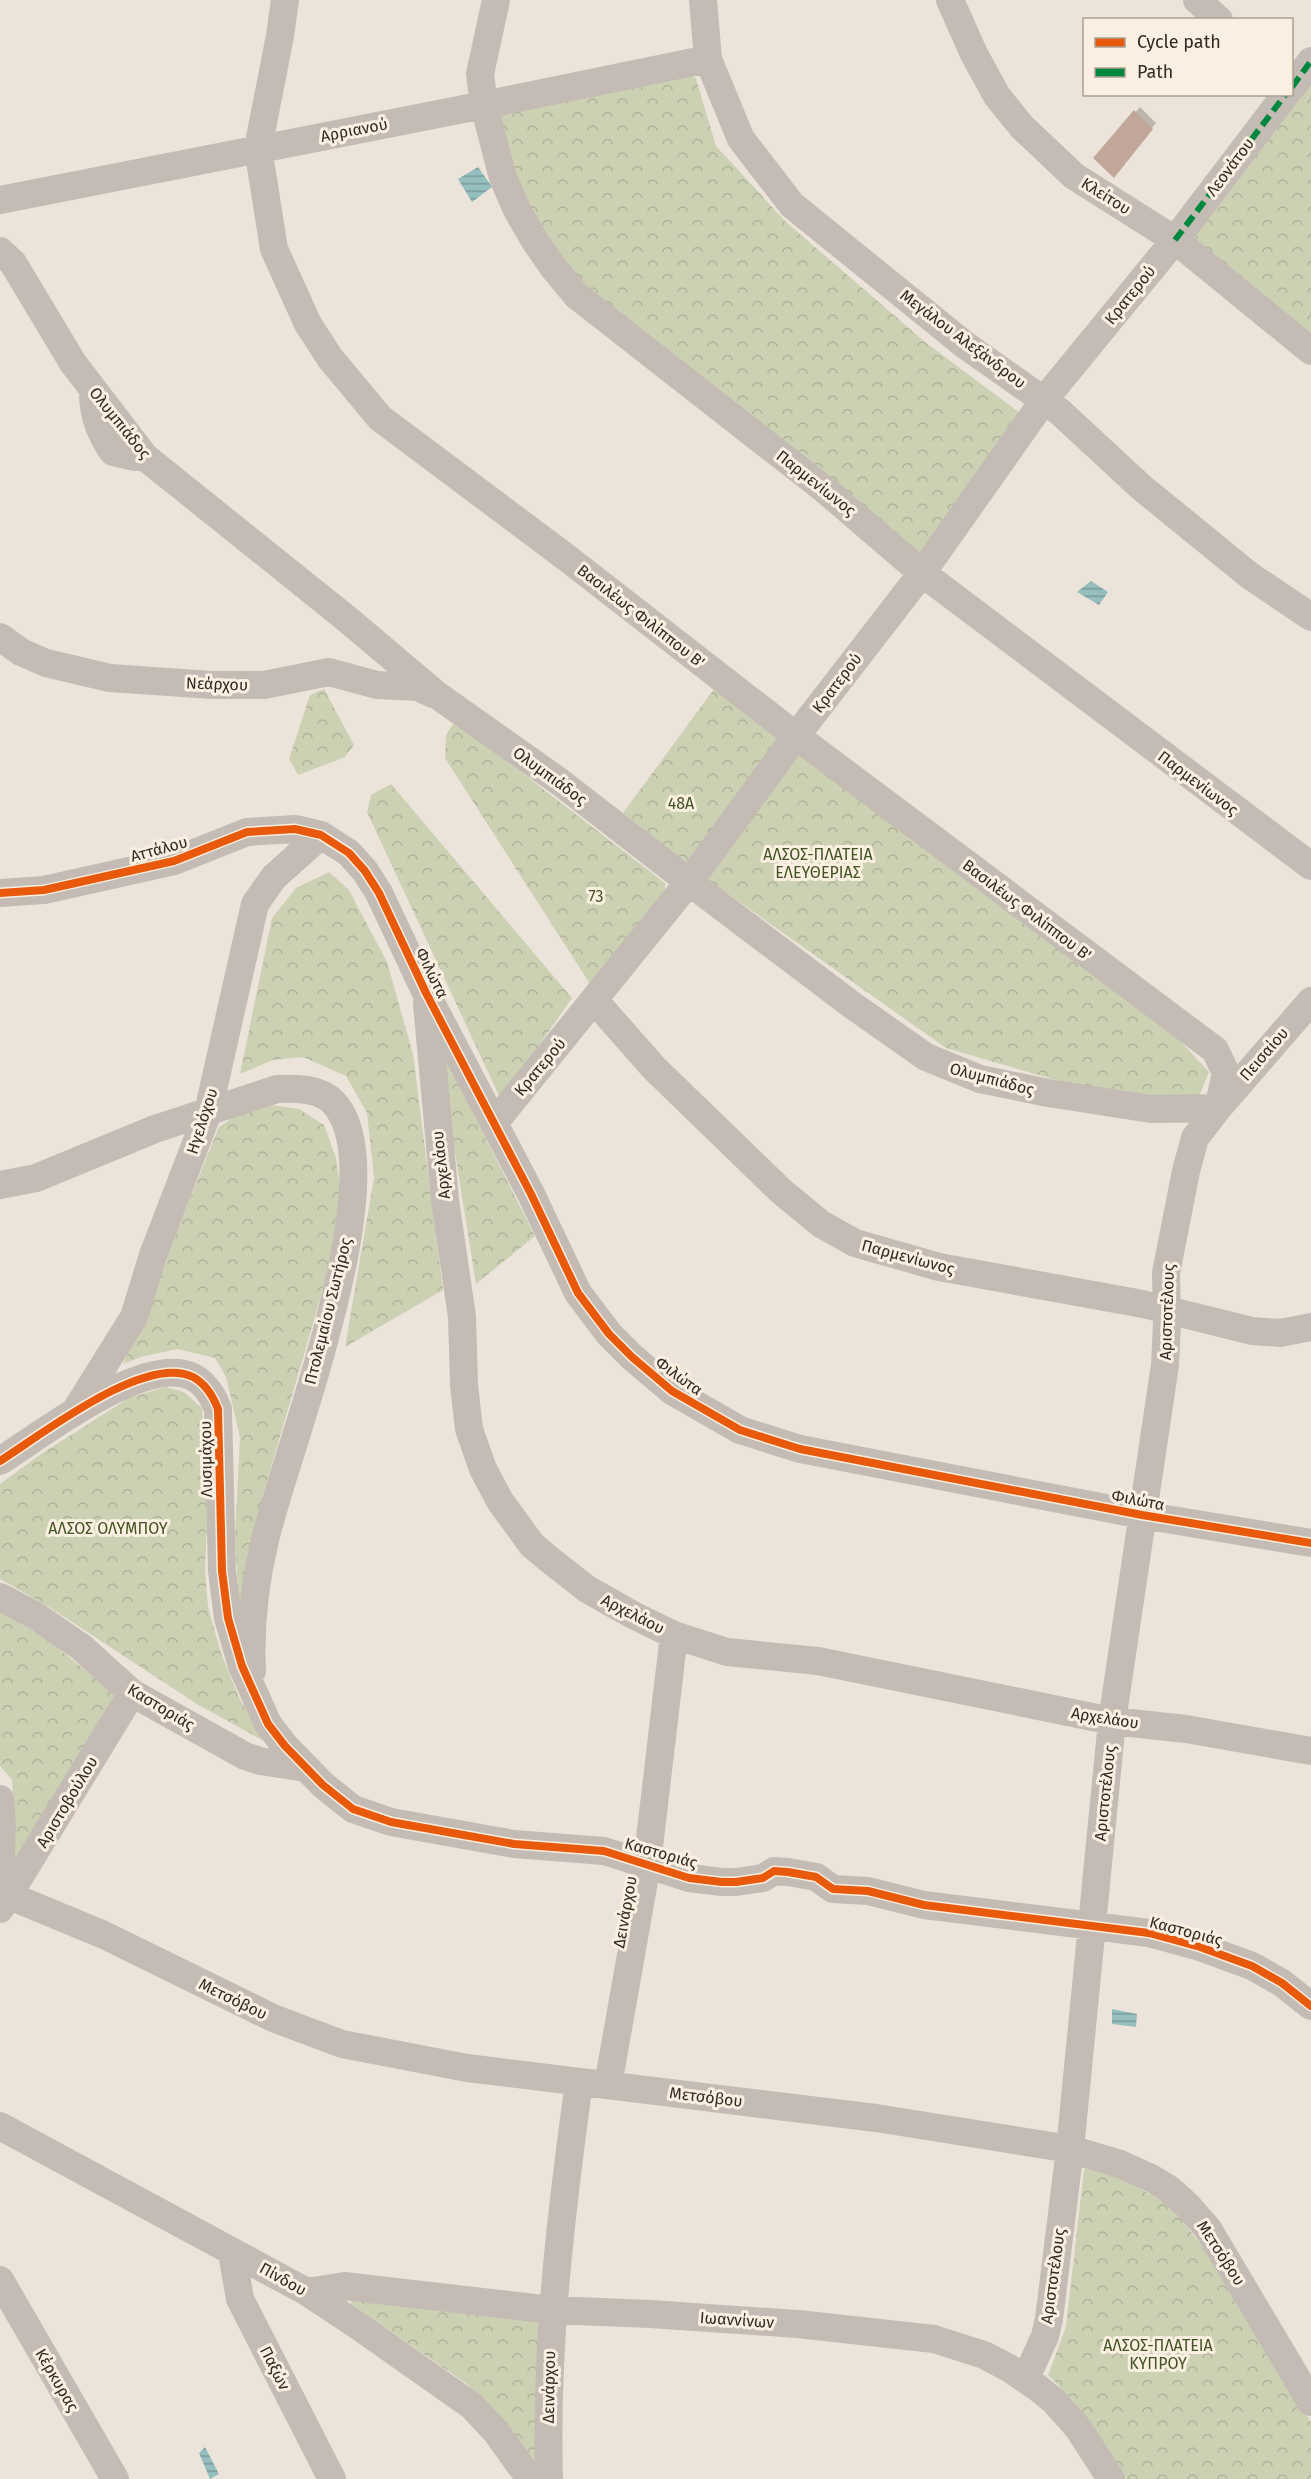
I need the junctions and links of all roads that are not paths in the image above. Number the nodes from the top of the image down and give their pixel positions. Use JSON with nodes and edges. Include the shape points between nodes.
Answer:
{"nodes":[{"id":1,"x":285,"y":0,"type":"edge"},
{"id":2,"x":496,"y":0,"type":"edge"},
{"id":3,"x":703,"y":0,"type":"edge"},
{"id":4,"x":950,"y":0,"type":"edge"},
{"id":5,"x":1197,"y":0,"type":"edge"},
{"id":6,"x":1217,"y":18,"type":"edge"},
{"id":7,"x":1293,"y":54,"type":"edge"},
{"id":8,"x":708,"y":59,"type":"junction"},
{"id":9,"x":1311,"y":61,"type":"edge"},
{"id":10,"x":1293,"y":86,"type":"edge"},
{"id":11,"x":1284,"y":96,"type":"edge"},
{"id":12,"x":484,"y":105,"type":"junction"},
{"id":13,"x":258,"y":148,"type":"junction"},
{"id":14,"x":0,"y":200,"type":"edge"},
{"id":15,"x":1175,"y":240,"type":"junction"},
{"id":16,"x":0,"y":251,"type":"edge"},
{"id":17,"x":1311,"y":351,"type":"edge"},
{"id":18,"x":1044,"y":400,"type":"junction"},
{"id":19,"x":922,"y":573,"type":"junction"},
{"id":20,"x":1311,"y":617,"type":"edge"},
{"id":21,"x":0,"y":637,"type":"edge"},
{"id":22,"x":436,"y":695,"type":"junction"},
{"id":23,"x":796,"y":736,"type":"junction"},
{"id":24,"x":321,"y":835,"type":"junction"},
{"id":25,"x":1311,"y":866,"type":"edge"},
{"id":26,"x":689,"y":882,"type":"junction"},
{"id":27,"x":0,"y":893,"type":"edge"},
{"id":28,"x":426,"y":993,"type":"junction"},
{"id":29,"x":595,"y":1001,"type":"junction"},
{"id":30,"x":1311,"y":1001,"type":"edge"},
{"id":31,"x":1218,"y":1108,"type":"junction"},
{"id":32,"x":208,"y":1112,"type":"junction"},
{"id":33,"x":495,"y":1122,"type":"junction"},
{"id":34,"x":0,"y":1185,"type":"edge"},
{"id":35,"x":1166,"y":1309,"type":"junction"},
{"id":36,"x":1311,"y":1327,"type":"edge"},
{"id":37,"x":75,"y":1411,"type":"junction"},
{"id":38,"x":0,"y":1461,"type":"edge"},
{"id":39,"x":1142,"y":1515,"type":"junction"},
{"id":40,"x":1311,"y":1543,"type":"edge"},
{"id":41,"x":0,"y":1597,"type":"edge"},
{"id":42,"x":674,"y":1635,"type":"junction"},
{"id":43,"x":253,"y":1691,"type":"junction"},
{"id":44,"x":132,"y":1693,"type":"junction"},
{"id":45,"x":1112,"y":1721,"type":"junction"},
{"id":46,"x":1311,"y":1751,"type":"edge"},
{"id":47,"x":306,"y":1768,"type":"junction"},
{"id":48,"x":0,"y":1799,"type":"edge"},
{"id":49,"x":647,"y":1864,"type":"junction"},
{"id":50,"x":5,"y":1903,"type":"edge"},
{"id":51,"x":1091,"y":1924,"type":"junction"},
{"id":52,"x":1311,"y":2006,"type":"edge"},
{"id":53,"x":579,"y":2082,"type":"junction"},
{"id":54,"x":608,"y":2085,"type":"junction"},
{"id":55,"x":0,"y":2126,"type":"edge"},
{"id":56,"x":1070,"y":2149,"type":"junction"},
{"id":57,"x":232,"y":2253,"type":"junction"},
{"id":58,"x":0,"y":2280,"type":"edge"},
{"id":59,"x":307,"y":2292,"type":"junction"},
{"id":60,"x":552,"y":2310,"type":"junction"},
{"id":61,"x":1026,"y":2379,"type":"junction"},
{"id":62,"x":1311,"y":2402,"type":"edge"},
{"id":63,"x":115,"y":2479,"type":"edge"},
{"id":64,"x":332,"y":2479,"type":"edge"},
{"id":65,"x":530,"y":2479,"type":"edge"},
{"id":66,"x":549,"y":2479,"type":"edge"},
{"id":67,"x":1111,"y":2479,"type":"edge"}],
"edges":[{"from":1,"to":13,"type":"street","name":"Βασιλέως Φιλίππου Β'"},
{"from":2,"to":12,"type":"street","name":"Παρμενίωνος","via":[[480,74]]},
{"from":3,"to":8,"type":"street","name":"Μεγάλου Αλεξάνδρου"},
{"from":4,"to":15,"type":"street","name":"Κλείτου","via":[[997,96],[1022,127],[1074,176]]},
{"from":5,"to":6,"type":"street"},
{"from":7,"to":9,"type":"street"},
{"from":8,"to":12,"type":"street","name":"Αρριανού"},
{"from":8,"to":18,"type":"street","name":"Μεγάλου Αλεξάνδρου","via":[[741,139],[792,206],[965,345]]},
{"from":9,"to":10,"type":"street"},
{"from":11,"to":15,"type":"street","name":"Λεονάτου"},
{"from":12,"to":13,"type":"street","name":"Αρριανού"},
{"from":12,"to":19,"type":"street","name":"Παρμενίωνος","via":[[503,178],[517,210],[544,255],[577,296],[824,489]]},
{"from":13,"to":14,"type":"street","name":"Αρριανού"},
{"from":13,"to":23,"type":"street","name":"Βασιλέως Φιλίππου Β'","via":[[274,249],[288,282],[330,358],[380,418]]},
{"from":15,"to":17,"type":"street","name":"Κλείτου"},
{"from":15,"to":18,"type":"street","name":"Κρατερού"},
{"from":16,"to":22,"type":"street","name":"Ολυμπιάδος","via":[[13,263],[73,363],[144,456]]},
{"from":18,"to":19,"type":"street","name":"Κρατερού"},
{"from":18,"to":20,"type":"street","name":"Μεγάλου Αλεξάνδρου","via":[[1240,568]]},
{"from":19,"to":23,"type":"street","name":"Κρατερού"},
{"from":19,"to":25,"type":"street","name":"Παρμενίωνος"},
{"from":21,"to":22,"type":"street","name":"Νεάρχου","via":[[46,663],[110,678],[264,685],[328,672],[376,685],[417,687]]},
{"from":22,"to":26,"type":"street","name":"Ολυμπιάδος","via":[[560,782]]},
{"from":23,"to":26,"type":"street","name":"Κρατερού"},
{"from":23,"to":31,"type":"street","name":"Βασιλέως Φιλίππου Β'","via":[[1215,1050],[1226,1072]]},
{"from":24,"to":27,"type":"street","name":"Αττάλου","via":[[295,829],[247,832],[174,861],[44,890]]},
{"from":24,"to":28,"type":"street","name":"Φιλώτα","via":[[349,854],[372,881]]},
{"from":24,"to":32,"type":"street","name":"Ηγελόχου","via":[[274,877],[255,904]]},
{"from":26,"to":29,"type":"street","name":"Κρατερού"},
{"from":26,"to":31,"type":"street","name":"Ολυμπιάδος","via":[[852,1005],[942,1066],[998,1084],[1105,1102],[1151,1109]]},
{"from":28,"to":33,"type":"street","name":"Φιλώτα"},
{"from":28,"to":42,"type":"street","name":"Αρχελάου","via":[[445,1200],[462,1317],[469,1429],[476,1451],[500,1501],[532,1545],[596,1595]]},
{"from":29,"to":33,"type":"street","name":"Κρατερού"},
{"from":29,"to":35,"type":"street","name":"Παρμενίωνος","via":[[692,1107],[781,1191],[840,1236],[939,1267]]},
{"from":30,"to":31,"type":"street","name":"Πεισαίου"},
{"from":31,"to":35,"type":"street","name":"Αριστοτέλους","via":[[1195,1138],[1186,1171],[1166,1273]]},
{"from":32,"to":34,"type":"street","name":"Πτολεμαίου Σωτήρος","via":[[36,1178]]},
{"from":32,"to":37,"type":"street","name":"Ηγελόχου","via":[[153,1255],[134,1317]]},
{"from":32,"to":43,"type":"street","name":"Πτολεμαίου Σωτήρος","via":[[277,1089],[318,1093],[339,1110],[354,1158],[351,1212],[339,1279],[265,1541],[253,1635]]},
{"from":33,"to":39,"type":"street","name":"Φιλώτα","via":[[590,1311],[632,1357],[686,1400],[740,1430],[800,1449]]},
{"from":35,"to":36,"type":"street","name":"Παρμενίωνος","via":[[1252,1330],[1280,1333]]},
{"from":35,"to":39,"type":"street","name":"Αριστοτέλους","via":[[1165,1365]]},
{"from":37,"to":38,"type":"street","name":"Λυσιμάχου"},
{"from":37,"to":43,"type":"street","name":"Λυσιμάχου","via":[[129,1384],[166,1374],[181,1373],[208,1389],[220,1422],[220,1548],[225,1596],[236,1649]]},
{"from":39,"to":40,"type":"street","name":"Φιλώτα"},
{"from":39,"to":45,"type":"street","name":"Αριστοτέλους"},
{"from":41,"to":44,"type":"street","name":"Καστοριάς","via":[[72,1641]]},
{"from":42,"to":45,"type":"street","name":"Αρχελάου","via":[[727,1652],[818,1661]]},
{"from":42,"to":49,"type":"street","name":"Δεινάρχου"},
{"from":43,"to":47,"type":"street","name":"Καστοριάς","via":[[268,1724]]},
{"from":44,"to":47,"type":"street","name":"Καστοριάς","via":[[245,1756]]},
{"from":44,"to":50,"type":"street","name":"Αριστοβούλου"},
{"from":45,"to":46,"type":"street","name":"Αρχελάου","via":[[1186,1729]]},
{"from":45,"to":51,"type":"street","name":"Αριστοτέλους"},
{"from":47,"to":49,"type":"street","name":"Καστοριάς","via":[[353,1809],[391,1822],[514,1844],[604,1851]]},
{"from":48,"to":50,"type":"street","via":[[0,1877]]},
{"from":49,"to":51,"type":"street","name":"Καστοριάς","via":[[689,1878],[722,1882],[763,1878],[774,1871],[803,1874],[816,1877],[833,1889],[868,1891],[924,1905]]},
{"from":49,"to":54,"type":"street","name":"Δεινάρχου"},
{"from":50,"to":53,"type":"street","name":"Μετσόβου","via":[[93,1930],[273,2018],[319,2036],[359,2048],[467,2068]]},
{"from":51,"to":52,"type":"street","name":"Καστοριάς","via":[[1174,1939],[1234,1958],[1265,1973]]},
{"from":51,"to":56,"type":"street","name":"Αριστοτέλους"},
{"from":53,"to":54,"type":"street","name":"Μετσόβου"},
{"from":53,"to":60,"type":"street","name":"Δεινάρχου"},
{"from":54,"to":56,"type":"street","name":"Μετσόβου","via":[[876,2118]]},
{"from":55,"to":57,"type":"street","name":"Πίνδου"},
{"from":56,"to":61,"type":"street","name":"Αριστοτέλους","via":[[1049,2319]]},
{"from":56,"to":62,"type":"street","name":"Μετσόβου","via":[[1139,2172],[1169,2189],[1198,2216]]},
{"from":57,"to":59,"type":"street","name":"Πίνδου"},
{"from":57,"to":64,"type":"street","name":"Παξών","via":[[240,2299]]},
{"from":58,"to":63,"type":"street","name":"Κέρκυρας"},
{"from":59,"to":60,"type":"street","name":"Ιωαννίνων","via":[[344,2286]]},
{"from":59,"to":65,"type":"street","name":"Πίνδου","via":[[472,2406]]},
{"from":60,"to":61,"type":"street","name":"Ιωαννίνων","via":[[798,2324],[915,2336],[984,2355]]},
{"from":60,"to":66,"type":"street","name":"Δεινάρχου"},
{"from":61,"to":67,"type":"street","name":"Ιωαννίνων","via":[[1067,2414]]}]}
